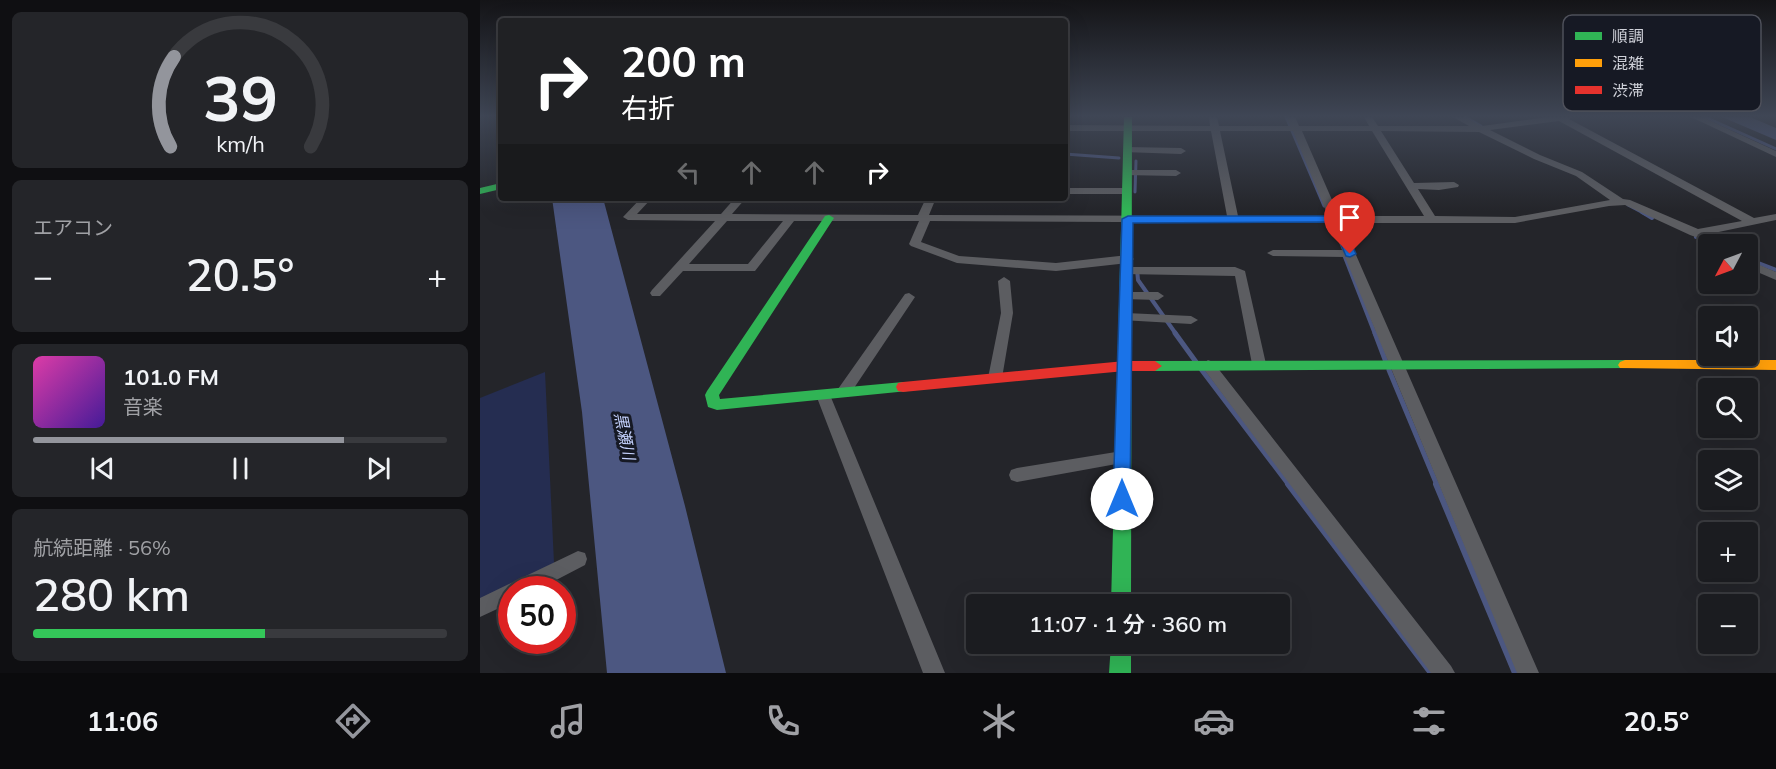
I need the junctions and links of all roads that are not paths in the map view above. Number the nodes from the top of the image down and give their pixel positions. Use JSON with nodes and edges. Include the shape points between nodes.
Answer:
{"nodes":[{"id":1,"x":1219,"y":148,"type":"edge"},
{"id":2,"x":1304,"y":148,"type":"edge"},
{"id":3,"x":1388,"y":148,"type":"edge"},
{"id":4,"x":1522,"y":148,"type":"edge"},
{"id":5,"x":1619,"y":148,"type":"edge"},
{"id":6,"x":1127,"y":150,"type":"joint"},
{"id":7,"x":1181,"y":151,"type":"dead end"},
{"id":8,"x":1127,"y":173,"type":"junction"},
{"id":9,"x":1176,"y":173,"type":"dead end"},
{"id":10,"x":1454,"y":185,"type":"dead end"},
{"id":11,"x":1411,"y":186,"type":"junction"},
{"id":12,"x":498,"y":187,"type":"edge"},
{"id":13,"x":480,"y":191,"type":"edge"},
{"id":14,"x":1068,"y":191,"type":"edge"},
{"id":15,"x":1127,"y":191,"type":"junction"},
{"id":16,"x":644,"y":201,"type":"edge"},
{"id":17,"x":738,"y":201,"type":"edge"},
{"id":18,"x":930,"y":201,"type":"edge"},
{"id":19,"x":1609,"y":203,"type":"junction"},
{"id":20,"x":1622,"y":203,"type":"junction"},
{"id":21,"x":1776,"y":217,"type":"edge"},
{"id":22,"x":724,"y":218,"type":"junction"},
{"id":23,"x":791,"y":218,"type":"junction"},
{"id":24,"x":829,"y":218,"type":"junction"},
{"id":25,"x":924,"y":218,"type":"junction"},
{"id":26,"x":1128,"y":219,"type":"junction"},
{"id":27,"x":1233,"y":219,"type":"junction"},
{"id":28,"x":1335,"y":219,"type":"junction"},
{"id":29,"x":1432,"y":220,"type":"junction"},
{"id":30,"x":1753,"y":222,"type":"junction"},
{"id":31,"x":1694,"y":233,"type":"junction"},
{"id":32,"x":1698,"y":235,"type":"edge"},
{"id":33,"x":1698,"y":243,"type":"edge"},
{"id":34,"x":1273,"y":253,"type":"dead end"},
{"id":35,"x":1350,"y":254,"type":"junction"},
{"id":36,"x":1758,"y":259,"type":"edge"},
{"id":37,"x":1128,"y":265,"type":"junction"},
{"id":38,"x":679,"y":267,"type":"junction"},
{"id":39,"x":1776,"y":267,"type":"edge"},
{"id":40,"x":1758,"y":268,"type":"edge"},
{"id":41,"x":1776,"y":276,"type":"edge"},
{"id":42,"x":1005,"y":281,"type":"dead end"},
{"id":43,"x":656,"y":293,"type":"dead end"},
{"id":44,"x":1127,"y":296,"type":"junction"},
{"id":45,"x":1158,"y":296,"type":"dead end"},
{"id":46,"x":909,"y":297,"type":"dead end"},
{"id":47,"x":1126,"y":317,"type":"junction"},
{"id":48,"x":1191,"y":320,"type":"dead end"},
{"id":49,"x":1259,"y":364,"type":"junction"},
{"id":50,"x":1776,"y":364,"type":"edge"},
{"id":51,"x":1208,"y":365,"type":"junction"},
{"id":52,"x":1125,"y":366,"type":"junction"},
{"id":53,"x":1398,"y":366,"type":"junction"},
{"id":54,"x":995,"y":378,"type":"junction"},
{"id":55,"x":843,"y":393,"type":"junction"},
{"id":56,"x":823,"y":395,"type":"junction"},
{"id":57,"x":1122,"y":457,"type":"junction"},
{"id":58,"x":1017,"y":475,"type":"dead end"},
{"id":59,"x":578,"y":559,"type":"dead end"},
{"id":60,"x":545,"y":576,"type":"edge"},
{"id":61,"x":1121,"y":594,"type":"edge"},
{"id":62,"x":498,"y":599,"type":"edge"},
{"id":63,"x":480,"y":608,"type":"edge"},
{"id":64,"x":1121,"y":654,"type":"edge"},
{"id":65,"x":934,"y":673,"type":"edge"},
{"id":66,"x":1120,"y":673,"type":"edge"},
{"id":67,"x":1443,"y":673,"type":"edge"},
{"id":68,"x":1528,"y":673,"type":"edge"}],
"edges":[{"from":1,"to":27,"type":"street"},
{"from":2,"to":28,"type":"street"},
{"from":3,"to":11,"type":"street"},
{"from":4,"to":20,"type":"street","via":[[1579,174]]},
{"from":5,"to":30,"type":"street"},
{"from":6,"to":7,"type":"street"},
{"from":6,"to":8,"type":"main road"},
{"from":8,"to":9,"type":"street"},
{"from":8,"to":15,"type":"main road"},
{"from":10,"to":11,"type":"street"},
{"from":11,"to":29,"type":"street"},
{"from":12,"to":13,"type":"main road"},
{"from":14,"to":15,"type":"street"},
{"from":15,"to":26,"type":"main road"},
{"from":16,"to":22,"type":"street","via":[[628,217]]},
{"from":17,"to":22,"type":"street"},
{"from":18,"to":25,"type":"street"},
{"from":19,"to":20,"type":"street"},
{"from":19,"to":29,"type":"street","via":[[1515,220]]},
{"from":19,"to":33,"type":"street"},
{"from":20,"to":31,"type":"street"},
{"from":21,"to":30,"type":"street"},
{"from":22,"to":23,"type":"street"},
{"from":22,"to":38,"type":"street"},
{"from":23,"to":24,"type":"street"},
{"from":23,"to":38,"type":"street","via":[[752,268]]},
{"from":24,"to":25,"type":"street"},
{"from":24,"to":56,"type":"main road","via":[[712,395],[712,403]]},
{"from":25,"to":26,"type":"street"},
{"from":25,"to":37,"type":"street","via":[[915,244],[957,259],[1056,267]]},
{"from":26,"to":27,"type":"street"},
{"from":26,"to":37,"type":"main road"},
{"from":27,"to":28,"type":"street"},
{"from":28,"to":29,"type":"street"},
{"from":28,"to":35,"type":"street"},
{"from":30,"to":31,"type":"street"},
{"from":31,"to":32,"type":"street"},
{"from":34,"to":35,"type":"street"},
{"from":35,"to":53,"type":"street"},
{"from":36,"to":39,"type":"street"},
{"from":37,"to":44,"type":"main road"},
{"from":37,"to":49,"type":"street","via":[[1241,274]]},
{"from":38,"to":43,"type":"street"},
{"from":40,"to":41,"type":"street"},
{"from":42,"to":54,"type":"street","via":[[1007,313]]},
{"from":44,"to":45,"type":"street"},
{"from":44,"to":47,"type":"main road"},
{"from":46,"to":55,"type":"street"},
{"from":47,"to":48,"type":"street"},
{"from":47,"to":52,"type":"main road"},
{"from":49,"to":51,"type":"main road"},
{"from":49,"to":53,"type":"main road"},
{"from":50,"to":53,"type":"main road"},
{"from":51,"to":52,"type":"main road"},
{"from":51,"to":67,"type":"street"},
{"from":52,"to":54,"type":"main road"},
{"from":52,"to":57,"type":"main road"},
{"from":53,"to":68,"type":"street"},
{"from":54,"to":55,"type":"main road"},
{"from":55,"to":56,"type":"main road"},
{"from":56,"to":65,"type":"street"},
{"from":57,"to":58,"type":"street"},
{"from":57,"to":61,"type":"main road"},
{"from":59,"to":60,"type":"street"},
{"from":62,"to":63,"type":"street"},
{"from":64,"to":66,"type":"main road"}]}
